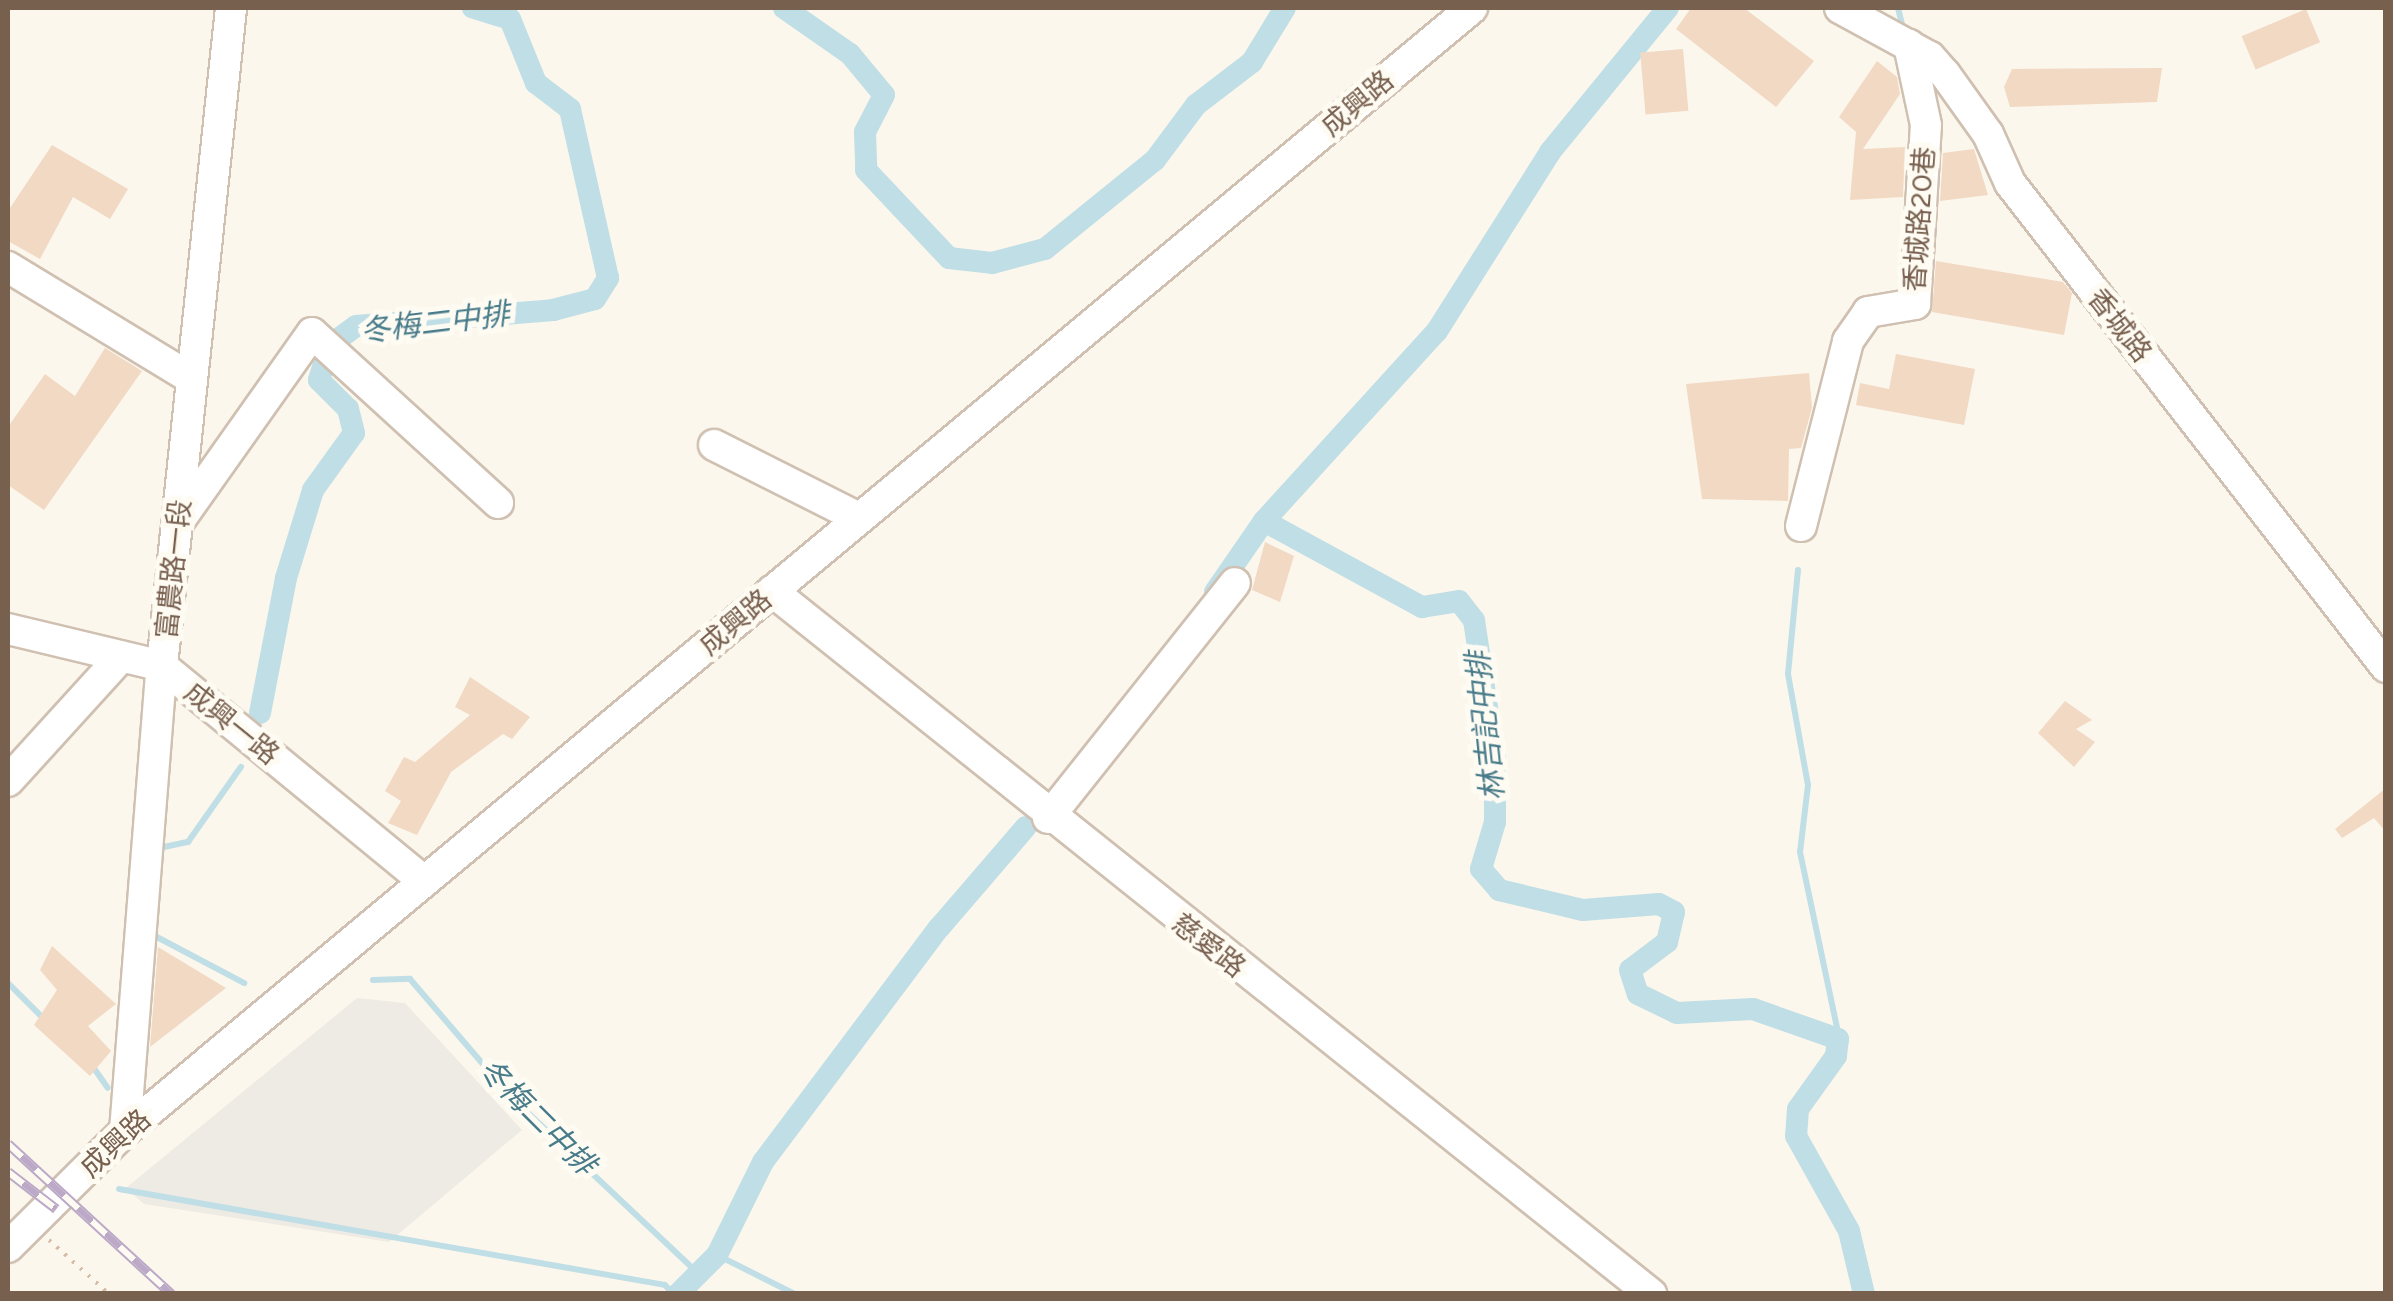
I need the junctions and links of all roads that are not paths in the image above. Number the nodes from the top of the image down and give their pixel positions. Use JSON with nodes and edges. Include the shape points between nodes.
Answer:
{"nodes":[{"id":1,"x":231,"y":8,"type":"edge"},
{"id":2,"x":1472,"y":8,"type":"edge"},
{"id":3,"x":1840,"y":8,"type":"edge"},
{"id":4,"x":1909,"y":45,"type":"junction"},
{"id":5,"x":8,"y":267,"type":"edge"},
{"id":6,"x":192,"y":380,"type":"junction"},
{"id":7,"x":714,"y":444,"type":"dead end"},
{"id":8,"x":498,"y":503,"type":"dead end"},
{"id":9,"x":859,"y":518,"type":"junction"},
{"id":10,"x":177,"y":524,"type":"junction"},
{"id":11,"x":1801,"y":526,"type":"dead end"},
{"id":12,"x":1236,"y":583,"type":"dead end"},
{"id":13,"x":772,"y":591,"type":"junction"},
{"id":14,"x":8,"y":630,"type":"edge"},
{"id":15,"x":122,"y":657,"type":"junction"},
{"id":16,"x":162,"y":666,"type":"junction"},
{"id":17,"x":2386,"y":667,"type":"edge"},
{"id":18,"x":8,"y":781,"type":"edge"},
{"id":19,"x":1048,"y":818,"type":"junction"},
{"id":20,"x":424,"y":882,"type":"junction"},
{"id":21,"x":125,"y":1131,"type":"junction"},
{"id":22,"x":8,"y":1247,"type":"edge"},
{"id":23,"x":1650,"y":1294,"type":"edge"}],
"edges":[{"from":1,"to":6,"type":"street","name":"富農路一段"},
{"from":2,"to":9,"type":"street","name":"成興路"},
{"from":3,"to":4,"type":"street","name":"香城路"},
{"from":4,"to":11,"type":"street","name":"香城路20巷","via":[[1926,125],[1915,304],[1868,312],[1848,341]]},
{"from":4,"to":17,"type":"street","name":"香城路","via":[[1945,74],[1988,134],[2010,183]]},
{"from":5,"to":6,"type":"street"},
{"from":6,"to":10,"type":"street","name":"富農路一段"},
{"from":7,"to":9,"type":"street"},
{"from":8,"to":10,"type":"street","via":[[312,333]]},
{"from":9,"to":13,"type":"street","name":"成興路"},
{"from":10,"to":16,"type":"street","name":"富農路一段"},
{"from":12,"to":19,"type":"street"},
{"from":13,"to":19,"type":"street","name":"慈愛路"},
{"from":13,"to":20,"type":"street","name":"成興路"},
{"from":14,"to":15,"type":"street","name":"成興一路"},
{"from":15,"to":16,"type":"street","name":"成興一路"},
{"from":15,"to":18,"type":"street"},
{"from":16,"to":20,"type":"street","name":"成興一路"},
{"from":16,"to":21,"type":"street","name":"富農路一段"},
{"from":19,"to":23,"type":"street","name":"慈愛路"},
{"from":20,"to":21,"type":"street","name":"成興路"},
{"from":21,"to":22,"type":"street","name":"成興路"}]}
